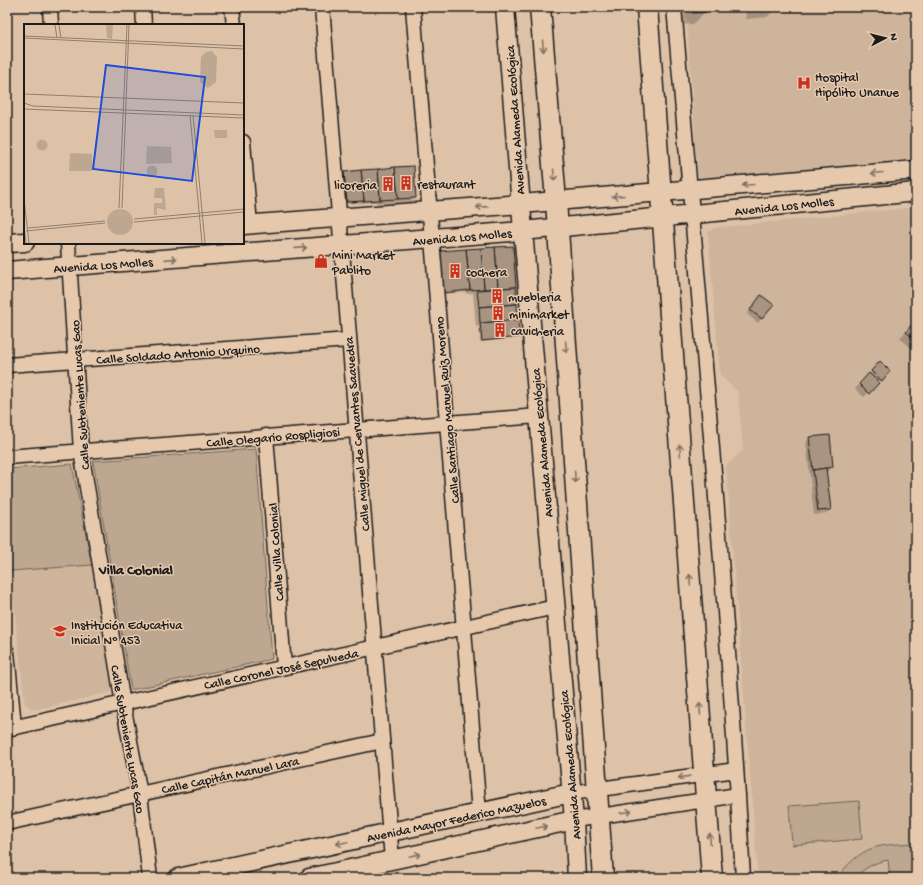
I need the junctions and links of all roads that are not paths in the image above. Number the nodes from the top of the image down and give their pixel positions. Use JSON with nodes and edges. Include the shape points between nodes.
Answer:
{"nodes":[{"id":1,"x":50,"y":7,"type":"edge"},
{"id":2,"x":143,"y":7,"type":"edge"},
{"id":3,"x":232,"y":7,"type":"edge"},
{"id":4,"x":322,"y":7,"type":"edge"},
{"id":5,"x":414,"y":7,"type":"edge"},
{"id":6,"x":505,"y":7,"type":"edge"},
{"id":7,"x":540,"y":7,"type":"edge"},
{"id":8,"x":647,"y":7,"type":"edge"},
{"id":9,"x":674,"y":7,"type":"edge"},
{"id":10,"x":51,"y":24,"type":"edge"},
{"id":11,"x":144,"y":24,"type":"edge"},
{"id":12,"x":234,"y":24,"type":"edge"},
{"id":13,"x":244,"y":170,"type":"edge"},
{"id":14,"x":916,"y":170,"type":"edge"},
{"id":15,"x":690,"y":190,"type":"junction"},
{"id":16,"x":661,"y":192,"type":"junction"},
{"id":17,"x":916,"y":192,"type":"edge"},
{"id":18,"x":556,"y":201,"type":"junction"},
{"id":19,"x":521,"y":204,"type":"junction"},
{"id":20,"x":430,"y":211,"type":"junction"},
{"id":21,"x":693,"y":214,"type":"junction"},
{"id":22,"x":663,"y":217,"type":"junction"},
{"id":23,"x":339,"y":218,"type":"junction"},
{"id":24,"x":246,"y":225,"type":"edge"},
{"id":25,"x":557,"y":228,"type":"junction"},
{"id":26,"x":523,"y":231,"type":"junction"},
{"id":27,"x":432,"y":238,"type":"junction"},
{"id":28,"x":24,"y":242,"type":"edge"},
{"id":29,"x":7,"y":244,"type":"edge"},
{"id":30,"x":68,"y":244,"type":"edge"},
{"id":31,"x":341,"y":245,"type":"junction"},
{"id":32,"x":70,"y":266,"type":"junction"},
{"id":33,"x":7,"y":271,"type":"edge"},
{"id":34,"x":349,"y":340,"type":"junction"},
{"id":35,"x":75,"y":360,"type":"junction"},
{"id":36,"x":7,"y":365,"type":"edge"},
{"id":37,"x":539,"y":416,"type":"junction"},
{"id":38,"x":447,"y":423,"type":"junction"},
{"id":39,"x":356,"y":429,"type":"junction"},
{"id":40,"x":266,"y":436,"type":"junction"},
{"id":41,"x":81,"y":451,"type":"junction"},
{"id":42,"x":7,"y":457,"type":"edge"},
{"id":43,"x":555,"y":607,"type":"junction"},
{"id":44,"x":464,"y":628,"type":"junction"},
{"id":45,"x":374,"y":648,"type":"junction"},
{"id":46,"x":7,"y":652,"type":"edge"},
{"id":47,"x":284,"y":667,"type":"junction"},
{"id":48,"x":123,"y":704,"type":"junction"},
{"id":49,"x":10,"y":728,"type":"edge"},
{"id":50,"x":382,"y":741,"type":"junction"},
{"id":51,"x":736,"y":770,"type":"junction"},
{"id":52,"x":705,"y":774,"type":"junction"},
{"id":53,"x":597,"y":789,"type":"junction"},
{"id":54,"x":571,"y":793,"type":"junction"},
{"id":55,"x":140,"y":794,"type":"junction"},
{"id":56,"x":738,"y":796,"type":"junction"},
{"id":57,"x":707,"y":800,"type":"junction"},
{"id":58,"x":479,"y":813,"type":"junction"},
{"id":59,"x":599,"y":816,"type":"junction"},
{"id":60,"x":574,"y":820,"type":"junction"},
{"id":61,"x":7,"y":822,"type":"edge"},
{"id":62,"x":389,"y":832,"type":"junction"},
{"id":63,"x":392,"y":860,"type":"junction"},
{"id":64,"x":150,"y":878,"type":"edge"},
{"id":65,"x":178,"y":878,"type":"edge"},
{"id":66,"x":309,"y":878,"type":"edge"},
{"id":67,"x":577,"y":878,"type":"edge"},
{"id":68,"x":603,"y":878,"type":"edge"},
{"id":69,"x":712,"y":878,"type":"edge"},
{"id":70,"x":743,"y":878,"type":"edge"}],
"edges":[{"from":1,"to":10,"type":"street"},
{"from":2,"to":11,"type":"street"},
{"from":3,"to":12,"type":"street"},
{"from":4,"to":23,"type":"street","name":"Calle Miguel de Cervantes Saavedra"},
{"from":5,"to":20,"type":"street","name":"Calle Santiago Manuel Ruiz Moreno"},
{"from":6,"to":19,"type":"street","name":"Avenida Alameda Ecológica"},
{"from":7,"to":18,"type":"main road","name":"Avenida Alameda Ecológica","one_way":true},
{"from":8,"to":16,"type":"main road"},
{"from":9,"to":15,"type":"street"},
{"from":13,"to":24,"type":"street"},
{"from":14,"to":15,"type":"street","name":"Avenida Los Molles","one_way":true},
{"from":15,"to":16,"type":"street","name":"Avenida Los Molles"},
{"from":15,"to":21,"type":"street"},
{"from":16,"to":18,"type":"street","name":"Avenida Los Molles","one_way":true},
{"from":16,"to":22,"type":"main road"},
{"from":17,"to":21,"type":"street","name":"Avenida Los Molles"},
{"from":18,"to":19,"type":"street","name":"Avenida Los Molles"},
{"from":18,"to":25,"type":"main road","name":"Avenida Alameda Ecológica"},
{"from":19,"to":20,"type":"street","name":"Avenida Los Molles","one_way":true},
{"from":19,"to":26,"type":"street","name":"Avenida Alameda Ecológica"},
{"from":20,"to":23,"type":"street","name":"Avenida Los Molles"},
{"from":20,"to":27,"type":"street","name":"Calle Santiago Manuel Ruiz Moreno"},
{"from":21,"to":22,"type":"street","name":"Avenida Los Molles"},
{"from":21,"to":51,"type":"street"},
{"from":22,"to":25,"type":"street","name":"Avenida Los Molles"},
{"from":52,"to":22,"type":"main road","one_way":true},
{"from":23,"to":24,"type":"street","name":"Avenida Los Molles"},
{"from":23,"to":31,"type":"street","name":"Calle Miguel de Cervantes Saavedra"},
{"from":25,"to":26,"type":"street","name":"Avenida Los Molles"},
{"from":25,"to":53,"type":"main road","name":"Avenida Alameda Ecológica","one_way":true},
{"from":26,"to":27,"type":"street","name":"Avenida Los Molles"},
{"from":26,"to":37,"type":"street","name":"Avenida Alameda Ecológica"},
{"from":27,"to":31,"type":"street","name":"Avenida Los Molles"},
{"from":27,"to":38,"type":"street","name":"Calle Santiago Manuel Ruiz Moreno"},
{"from":28,"to":29,"type":"street"},
{"from":30,"to":32,"type":"street","name":"Calle Subteniente Lucas Gao"},
{"from":32,"to":31,"type":"street","name":"Avenida Los Molles","one_way":true},
{"from":31,"to":34,"type":"street","name":"Calle Miguel de Cervantes Saavedra"},
{"from":32,"to":33,"type":"street","name":"Avenida Los Molles"},
{"from":32,"to":35,"type":"street","name":"Calle Subteniente Lucas Gao"},
{"from":34,"to":35,"type":"street","name":"Calle Soldado Antonio Urquino"},
{"from":34,"to":39,"type":"street","name":"Calle Miguel de Cervantes Saavedra"},
{"from":35,"to":36,"type":"street","name":"Calle Soldado Antonio Urquino"},
{"from":35,"to":41,"type":"street","name":"Calle Subteniente Lucas Gao"},
{"from":37,"to":38,"type":"street","name":"Calle Olegario Rospligiosi"},
{"from":37,"to":43,"type":"street","name":"Avenida Alameda Ecológica"},
{"from":38,"to":39,"type":"street","name":"Calle Olegario Rospligiosi"},
{"from":38,"to":44,"type":"street","name":"Calle Santiago Manuel Ruiz Moreno"},
{"from":39,"to":40,"type":"street","name":"Calle Olegario Rospligiosi"},
{"from":39,"to":45,"type":"street","name":"Calle Miguel de Cervantes Saavedra"},
{"from":40,"to":41,"type":"street","name":"Calle Olegario Rospligiosi"},
{"from":40,"to":47,"type":"street","name":"Calle Villa Colonial"},
{"from":41,"to":42,"type":"street","name":"Calle Olegario Rospligiosi"},
{"from":41,"to":48,"type":"street","name":"Calle Subteniente Lucas Gao"},
{"from":43,"to":44,"type":"street","name":"Calle Coronel José Sepulveda"},
{"from":43,"to":54,"type":"street","name":"Avenida Alameda Ecológica"},
{"from":44,"to":45,"type":"street","name":"Calle Coronel José Sepulveda"},
{"from":44,"to":58,"type":"street","name":"Calle Santiago Manuel Ruiz Moreno"},
{"from":45,"to":47,"type":"street","name":"Calle Coronel José Sepulveda"},
{"from":45,"to":50,"type":"street","name":"Calle Miguel de Cervantes Saavedra"},
{"from":46,"to":49,"type":"street"},
{"from":47,"to":48,"type":"street","name":"Calle Coronel José Sepulveda"},
{"from":48,"to":49,"type":"street","name":"Calle Coronel José Sepulveda"},
{"from":48,"to":55,"type":"street","name":"Calle Subteniente Lucas Gao"},
{"from":50,"to":55,"type":"street","name":"Calle Capitán Manuel Lara"},
{"from":50,"to":62,"type":"street","name":"Calle Miguel de Cervantes Saavedra"},
{"from":51,"to":52,"type":"street","name":"Avenida Mayor Federico Mazuelos"},
{"from":51,"to":56,"type":"street"},
{"from":52,"to":53,"type":"street","name":"Avenida Mayor Federico Mazuelos","one_way":true},
{"from":52,"to":57,"type":"main road"},
{"from":53,"to":54,"type":"street","name":"Avenida Mayor Federico Mazuelos"},
{"from":53,"to":59,"type":"main road","name":"Avenida Alameda Ecológica"},
{"from":54,"to":58,"type":"street","name":"Avenida Mayor Federico Mazuelos"},
{"from":54,"to":60,"type":"street","name":"Avenida Alameda Ecológica"},
{"from":55,"to":61,"type":"street","name":"Calle Capitán Manuel Lara"},
{"from":55,"to":64,"type":"street","name":"Calle Subteniente Lucas Gao"},
{"from":56,"to":57,"type":"street","name":"Avenida Mayor Federico Mazuelos"},
{"from":56,"to":70,"type":"street"},
{"from":59,"to":57,"type":"street","name":"Avenida Mayor Federico Mazuelos","one_way":true},
{"from":69,"to":57,"type":"main road","one_way":true},
{"from":58,"to":62,"type":"street","name":"Avenida Mayor Federico Mazuelos"},
{"from":59,"to":60,"type":"street","name":"Avenida Mayor Federico Mazuelos"},
{"from":59,"to":68,"type":"main road","name":"Avenida Alameda Ecológica"},
{"from":63,"to":60,"type":"street","name":"Avenida Mayor Federico Mazuelos","one_way":true},
{"from":60,"to":67,"type":"street","name":"Avenida Alameda Ecológica"},
{"from":62,"to":63,"type":"street","name":"Calle Miguel de Cervantes Saavedra"},
{"from":62,"to":65,"type":"street","name":"Avenida Mayor Federico Mazuelos","one_way":true},
{"from":63,"to":66,"type":"street","name":"Avenida Mayor Federico Mazuelos"}]}
